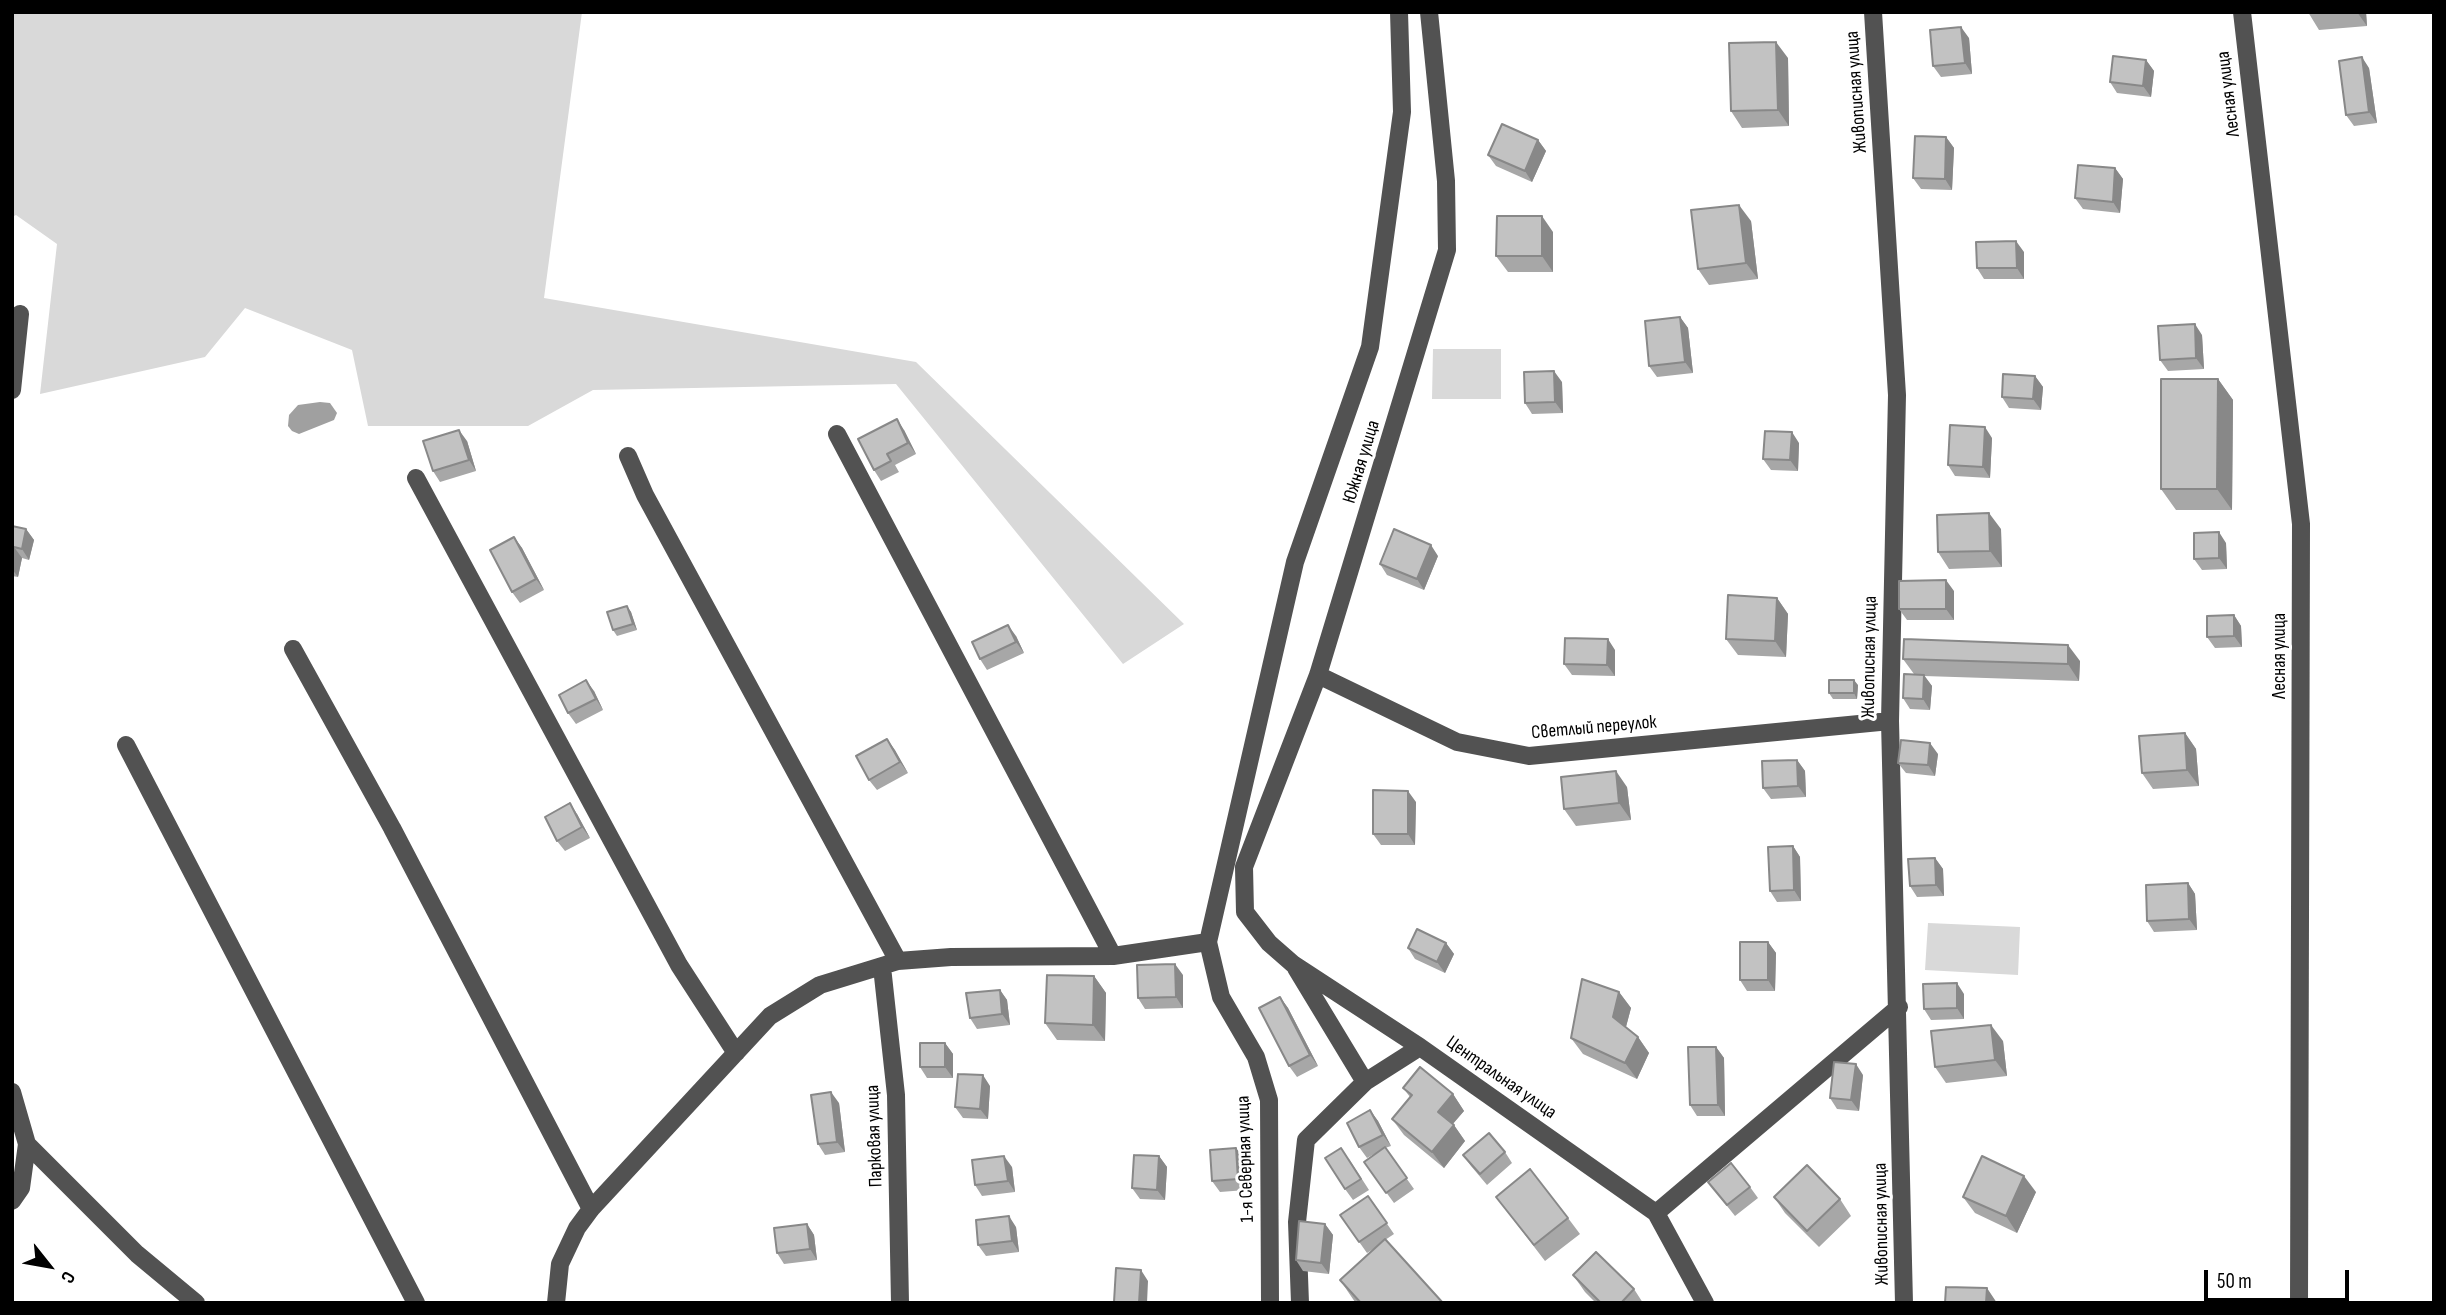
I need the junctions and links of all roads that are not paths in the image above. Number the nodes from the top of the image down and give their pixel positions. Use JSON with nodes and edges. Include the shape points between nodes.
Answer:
{"nodes":[{"id":1,"x":1399,"y":12,"type":"edge"},
{"id":2,"x":1429,"y":12,"type":"edge"},
{"id":3,"x":1873,"y":12,"type":"edge"},
{"id":4,"x":2242,"y":12,"type":"edge"},
{"id":5,"x":20,"y":314,"type":"dead end"},
{"id":6,"x":12,"y":390,"type":"edge"},
{"id":7,"x":837,"y":434,"type":"dead end"},
{"id":8,"x":628,"y":456,"type":"dead end"},
{"id":9,"x":416,"y":478,"type":"dead end"},
{"id":10,"x":293,"y":649,"type":"dead end"},
{"id":11,"x":1318,"y":675,"type":"junction"},
{"id":12,"x":1890,"y":721,"type":"junction"},
{"id":13,"x":126,"y":745,"type":"dead end"},
{"id":14,"x":1245,"y":912,"type":"joint"},
{"id":15,"x":1208,"y":942,"type":"junction"},
{"id":16,"x":1113,"y":956,"type":"junction"},
{"id":17,"x":890,"y":964,"type":"junction"},
{"id":18,"x":1293,"y":964,"type":"junction"},
{"id":19,"x":1899,"y":1007,"type":"junction"},
{"id":20,"x":1420,"y":1047,"type":"junction"},
{"id":21,"x":736,"y":1053,"type":"junction"},
{"id":22,"x":1365,"y":1082,"type":"junction"},
{"id":23,"x":12,"y":1092,"type":"edge"},
{"id":24,"x":27,"y":1144,"type":"junction"},
{"id":25,"x":12,"y":1201,"type":"edge"},
{"id":26,"x":591,"y":1209,"type":"junction"},
{"id":27,"x":1656,"y":1213,"type":"junction"},
{"id":28,"x":196,"y":1303,"type":"edge"},
{"id":29,"x":416,"y":1303,"type":"edge"},
{"id":30,"x":556,"y":1303,"type":"edge"},
{"id":31,"x":900,"y":1303,"type":"edge"},
{"id":32,"x":1270,"y":1303,"type":"edge"},
{"id":33,"x":1300,"y":1303,"type":"edge"},
{"id":34,"x":1705,"y":1303,"type":"edge"},
{"id":35,"x":1904,"y":1303,"type":"edge"},
{"id":36,"x":2299,"y":1303,"type":"edge"}],
"edges":[{"from":1,"to":15,"type":"street","via":[[1402,112],[1370,347],[1295,562]]},
{"from":2,"to":11,"type":"street","name":"Южная улица","via":[[1446,181],[1447,250]]},
{"from":3,"to":12,"type":"street","name":"Живописная улица","via":[[1897,395]]},
{"from":4,"to":36,"type":"street","name":"Лесная улица","via":[[2301,524]]},
{"from":5,"to":6,"type":"street"},
{"from":7,"to":16,"type":"street"},
{"from":8,"to":17,"type":"street"},
{"from":9,"to":21,"type":"street","via":[[679,964]]},
{"from":10,"to":26,"type":"street","via":[[405,852]]},
{"from":11,"to":12,"type":"street","name":"Светлый переулок","via":[[1457,742],[1529,756]]},
{"from":11,"to":14,"type":"street","name":"Южная улица","via":[[1244,867]]},
{"from":12,"to":19,"type":"street","name":"Живописная улица"},
{"from":13,"to":29,"type":"street"},
{"from":14,"to":18,"type":"street","name":"Центральная улица"},
{"from":15,"to":16,"type":"street"},
{"from":15,"to":32,"type":"street","name":"1-я Северная улица","via":[[1221,997],[1256,1057],[1269,1100]]},
{"from":16,"to":17,"type":"street","via":[[951,957]]},
{"from":17,"to":21,"type":"street","via":[[820,985],[770,1016]]},
{"from":17,"to":31,"type":"street","name":"Парковая улица"},
{"from":18,"to":20,"type":"street","name":"Центральная улица"},
{"from":18,"to":22,"type":"street"},
{"from":19,"to":27,"type":"street"},
{"from":19,"to":35,"type":"street","name":"Живописная улица"},
{"from":20,"to":22,"type":"street"},
{"from":20,"to":27,"type":"street","name":"Центральная улица"},
{"from":21,"to":26,"type":"street"},
{"from":22,"to":33,"type":"street","via":[[1306,1140],[1297,1222]]},
{"from":23,"to":24,"type":"street"},
{"from":24,"to":25,"type":"street","via":[[21,1188]]},
{"from":24,"to":28,"type":"street","via":[[137,1254]]},
{"from":26,"to":30,"type":"street","via":[[560,1264]]},
{"from":27,"to":34,"type":"street","name":"Центральная улица"}]}
